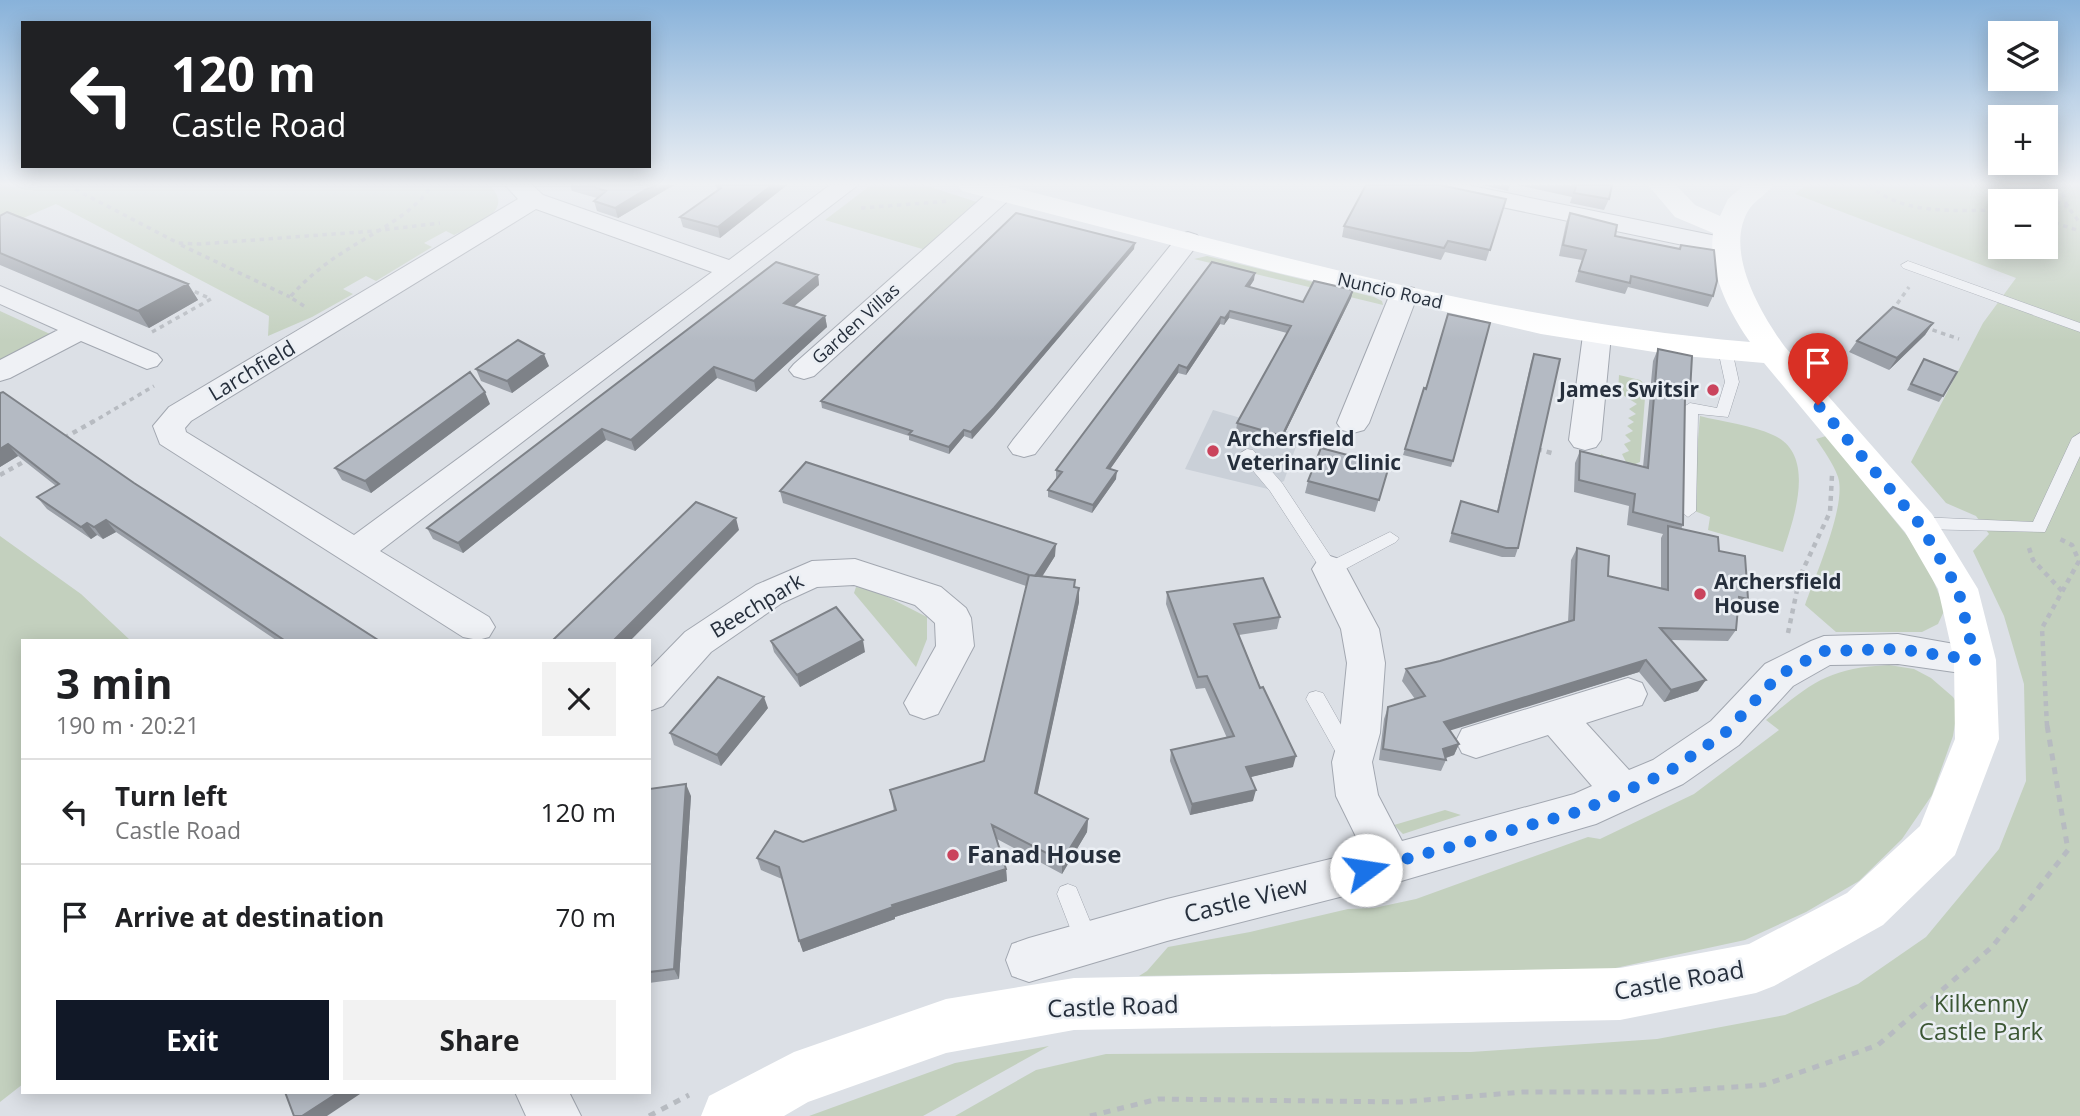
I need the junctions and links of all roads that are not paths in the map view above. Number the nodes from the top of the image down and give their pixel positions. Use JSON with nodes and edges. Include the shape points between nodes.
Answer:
{"nodes":[{"id":1,"x":475,"y":237,"type":"edge"},
{"id":2,"x":644,"y":237,"type":"edge"},
{"id":3,"x":776,"y":237,"type":"edge"},
{"id":4,"x":943,"y":237,"type":"edge"},
{"id":5,"x":1175,"y":237,"type":"edge"},
{"id":6,"x":1722,"y":237,"type":"edge"},
{"id":7,"x":1727,"y":238,"type":"joint"},
{"id":8,"x":1188,"y":240,"type":"junction"},
{"id":9,"x":1908,"y":265,"type":"dead end"},
{"id":10,"x":732,"y":270,"type":"junction"},
{"id":11,"x":0,"y":293,"type":"edge"},
{"id":12,"x":1404,"y":294,"type":"junction"},
{"id":13,"x":2080,"y":328,"type":"edge"},
{"id":14,"x":78,"y":331,"type":"junction"},
{"id":15,"x":1597,"y":335,"type":"junction"},
{"id":16,"x":1725,"y":350,"type":"junction"},
{"id":17,"x":1774,"y":354,"type":"junction"},
{"id":18,"x":147,"y":360,"type":"road end"},
{"id":19,"x":804,"y":370,"type":"dead end"},
{"id":20,"x":0,"y":372,"type":"edge"},
{"id":21,"x":1353,"y":424,"type":"dead end"},
{"id":22,"x":2080,"y":438,"type":"edge"},
{"id":23,"x":1024,"y":447,"type":"dead end"},
{"id":24,"x":1574,"y":448,"type":"road end"},
{"id":25,"x":1247,"y":454,"type":"dead end"},
{"id":26,"x":1688,"y":510,"type":"dead end"},
{"id":27,"x":1919,"y":523,"type":"junction"},
{"id":28,"x":1390,"y":538,"type":"dead end"},
{"id":29,"x":356,"y":551,"type":"junction"},
{"id":30,"x":1331,"y":569,"type":"junction"},
{"id":31,"x":476,"y":627,"type":"dead end"},
{"id":32,"x":1975,"y":660,"type":"junction"},
{"id":33,"x":651,"y":693,"type":"edge"},
{"id":34,"x":1628,"y":694,"type":"dead end"},
{"id":35,"x":1316,"y":699,"type":"dead end"},
{"id":36,"x":924,"y":703,"type":"dead end"},
{"id":37,"x":1554,"y":715,"type":"junction"},
{"id":38,"x":1476,"y":741,"type":"dead end"},
{"id":39,"x":1352,"y":762,"type":"junction"},
{"id":40,"x":1623,"y":792,"type":"junction"},
{"id":41,"x":1391,"y":864,"type":"junction"},
{"id":42,"x":1069,"y":894,"type":"dead end"},
{"id":43,"x":1087,"y":943,"type":"junction"},
{"id":44,"x":1029,"y":960,"type":"dead end"},
{"id":45,"x":541,"y":1094,"type":"edge"},
{"id":46,"x":555,"y":1116,"type":"edge"},
{"id":47,"x":729,"y":1116,"type":"edge"}],
"edges":[{"from":1,"to":29,"type":"street","name":"Larchfield","via":[[180,414],[169,426],[171,437]]},
{"from":2,"to":10,"type":"street","name":"Larchfield"},
{"from":3,"to":10,"type":"street"},
{"from":4,"to":19,"type":"street","name":"Garden Villas"},
{"from":5,"to":8,"type":"main road","name":"Nuncio Road"},
{"from":6,"to":7,"type":"street"},
{"from":7,"to":17,"type":"main road","name":"Castle Road","via":[[1734,281],[1749,319]]},
{"from":8,"to":12,"type":"main road","name":"Nuncio Road"},
{"from":8,"to":23,"type":"street"},
{"from":9,"to":13,"type":"lane"},
{"from":10,"to":29,"type":"street"},
{"from":11,"to":14,"type":"street"},
{"from":12,"to":15,"type":"main road","name":"Nuncio Road"},
{"from":12,"to":21,"type":"street"},
{"from":14,"to":18,"type":"street"},
{"from":14,"to":20,"type":"street"},
{"from":15,"to":16,"type":"main road","name":"Nuncio Road"},
{"from":15,"to":24,"type":"street"},
{"from":16,"to":17,"type":"main road","name":"Nuncio Road"},
{"from":16,"to":26,"type":"lane","via":[[1732,382],[1723,414],[1690,408]]},
{"from":17,"to":27,"type":"main road","name":"Castle Road"},
{"from":22,"to":27,"type":"lane","via":[[2039,528]]},
{"from":25,"to":30,"type":"lane","via":[[1276,487]]},
{"from":27,"to":32,"type":"main road","name":"Castle Road","via":[[1958,589]]},
{"from":28,"to":30,"type":"lane"},
{"from":29,"to":31,"type":"street","name":"Larchfield"},
{"from":30,"to":39,"type":"street","via":[[1360,629],[1366,663],[1360,733]]},
{"from":32,"to":40,"type":"street","name":"Castle View","via":[[1898,649],[1824,651],[1779,675],[1725,733],[1668,772]]},
{"from":32,"to":47,"type":"main road","name":"Castle Road","via":[[1977,739],[1938,840],[1864,909],[1756,968],[1620,994],[1074,1004],[946,1026],[794,1080]]},
{"from":33,"to":36,"type":"street","name":"Beechpark","via":[[698,642],[769,594],[812,574],[855,572],[928,596],[953,618],[955,646]]},
{"from":34,"to":37,"type":"street"},
{"from":35,"to":39,"type":"lane"},
{"from":37,"to":38,"type":"street"},
{"from":37,"to":40,"type":"street"},
{"from":39,"to":41,"type":"street","via":[[1357,796]]},
{"from":40,"to":41,"type":"street","name":"Castle View","via":[[1581,811]]},
{"from":41,"to":43,"type":"street","name":"Castle View"},
{"from":42,"to":43,"type":"lane"},
{"from":43,"to":44,"type":"street","name":"Castle View"},
{"from":45,"to":46,"type":"street"}]}
